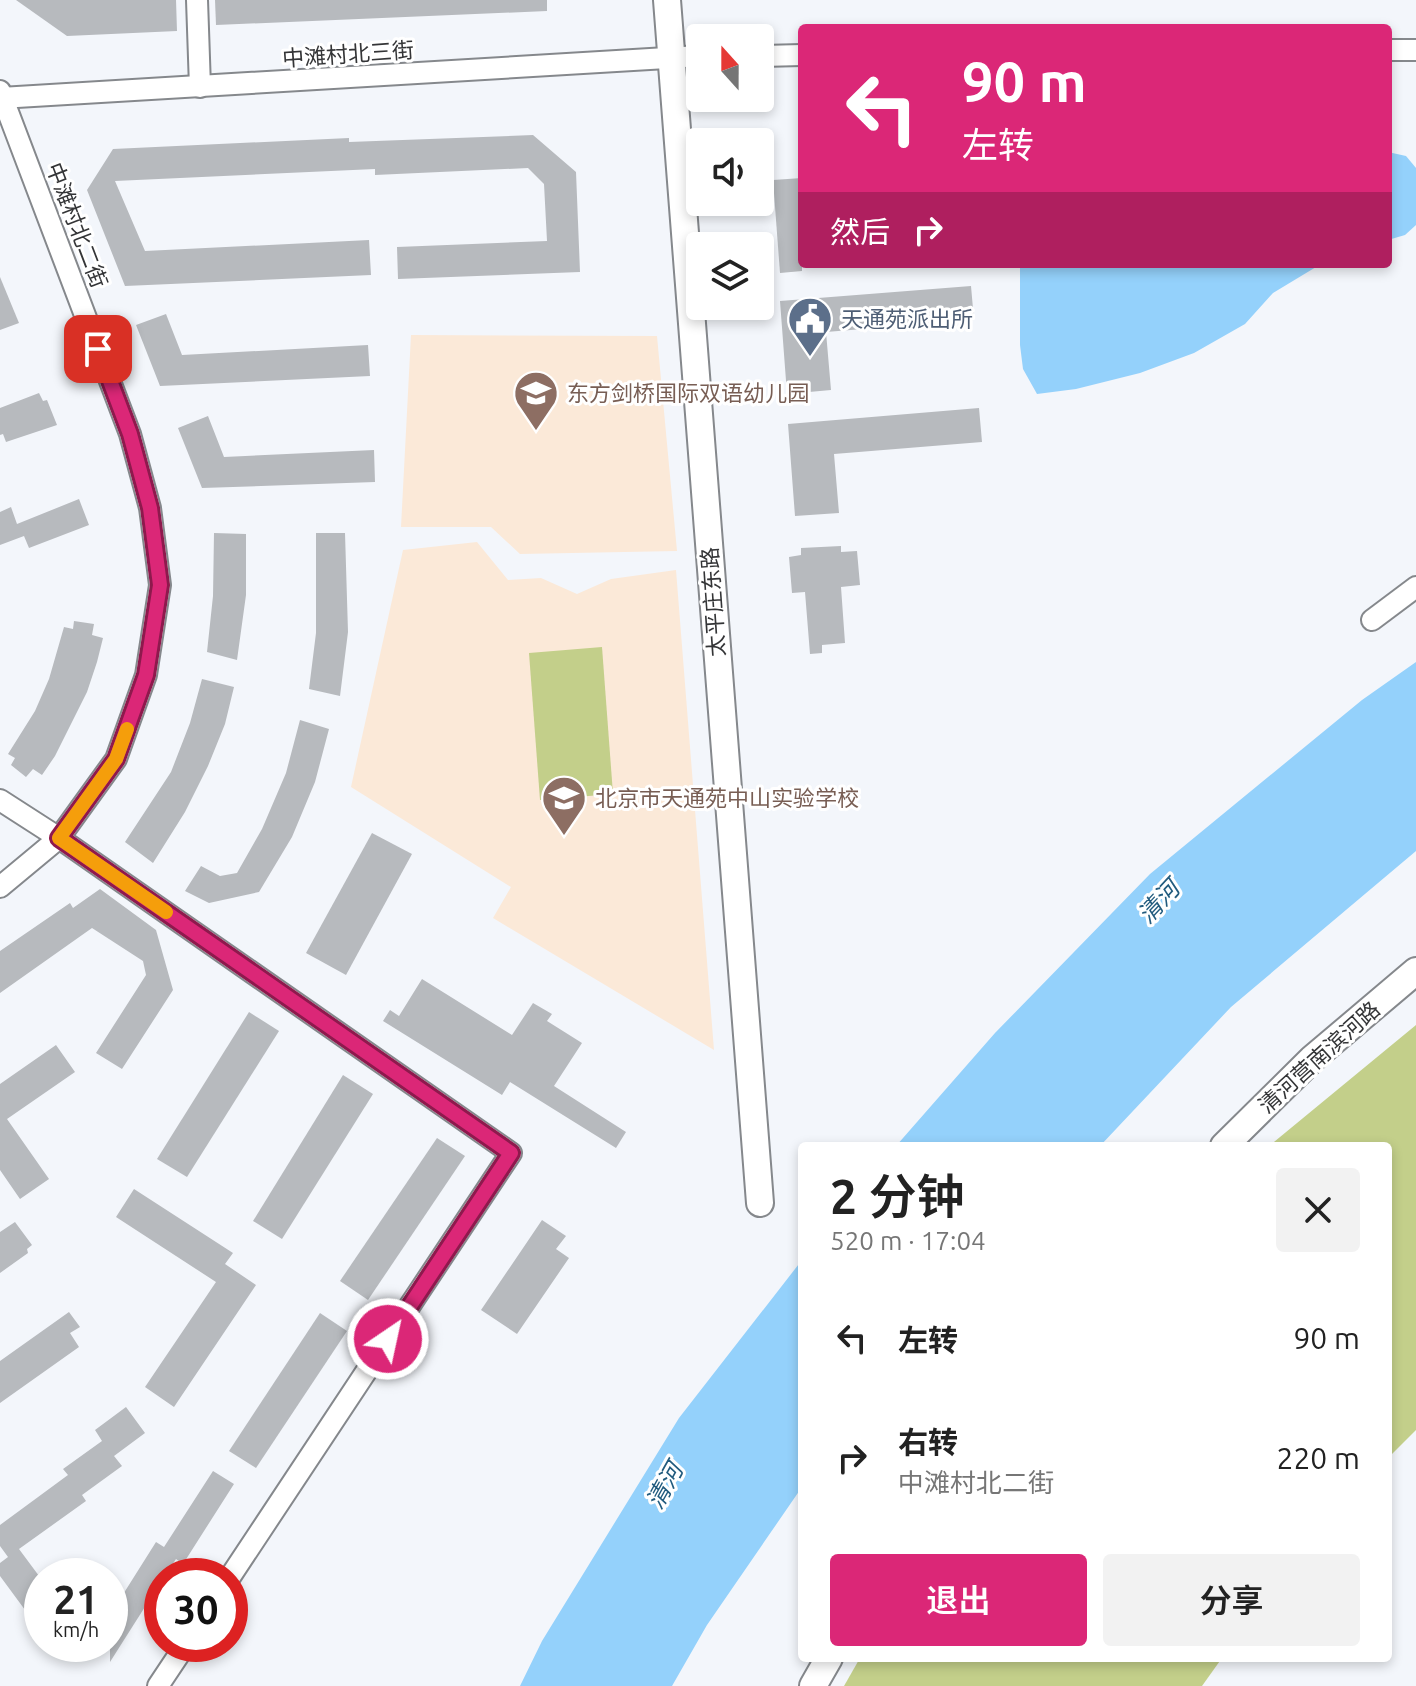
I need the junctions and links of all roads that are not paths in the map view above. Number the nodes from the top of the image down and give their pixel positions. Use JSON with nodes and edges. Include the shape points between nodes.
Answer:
{"nodes":[{"id":1,"x":197,"y":0,"type":"edge"},
{"id":2,"x":667,"y":0,"type":"edge"},
{"id":3,"x":1392,"y":50,"type":"edge"},
{"id":4,"x":1416,"y":50,"type":"edge"},
{"id":5,"x":798,"y":55,"type":"edge"},
{"id":6,"x":670,"y":56,"type":"junction"},
{"id":7,"x":686,"y":56,"type":"edge"},
{"id":8,"x":774,"y":56,"type":"edge"},
{"id":9,"x":200,"y":87,"type":"junction"},
{"id":10,"x":1,"y":95,"type":"edge"},
{"id":11,"x":1416,"y":587,"type":"edge"},
{"id":12,"x":1372,"y":620,"type":"dead end"},
{"id":13,"x":0,"y":800,"type":"edge"},
{"id":14,"x":59,"y":838,"type":"junction"},
{"id":15,"x":0,"y":887,"type":"edge"},
{"id":16,"x":1416,"y":971,"type":"edge"},
{"id":17,"x":1228,"y":1142,"type":"edge"},
{"id":18,"x":760,"y":1203,"type":"dead end"},
{"id":19,"x":243,"y":1558,"type":"edge"},
{"id":20,"x":174,"y":1662,"type":"edge"},
{"id":21,"x":827,"y":1662,"type":"edge"},
{"id":22,"x":158,"y":1686,"type":"edge"},
{"id":23,"x":813,"y":1686,"type":"edge"}],
"edges":[{"from":1,"to":9,"type":"street"},
{"from":2,"to":6,"type":"street","name":"太平庄东路"},
{"from":3,"to":4,"type":"street"},
{"from":5,"to":8,"type":"street"},
{"from":6,"to":7,"type":"street","name":"中滩村北三街"},
{"from":6,"to":9,"type":"street","name":"中滩村北三街"},
{"from":6,"to":18,"type":"street","name":"太平庄东路"},
{"from":9,"to":10,"type":"street","name":"中滩村北三街"},
{"from":10,"to":14,"type":"street","name":"中滩村北二街","via":[[130,434],[150,508],[160,585],[146,675],[116,759]]},
{"from":11,"to":12,"type":"street"},
{"from":13,"to":14,"type":"street"},
{"from":14,"to":15,"type":"street","name":"中滩村北二街"},
{"from":14,"to":19,"type":"street","via":[[511,1153]]},
{"from":16,"to":17,"type":"street","name":"清河营南滨河路","via":[[1312,1059]]},
{"from":20,"to":22,"type":"street"},
{"from":21,"to":23,"type":"street"}]}
